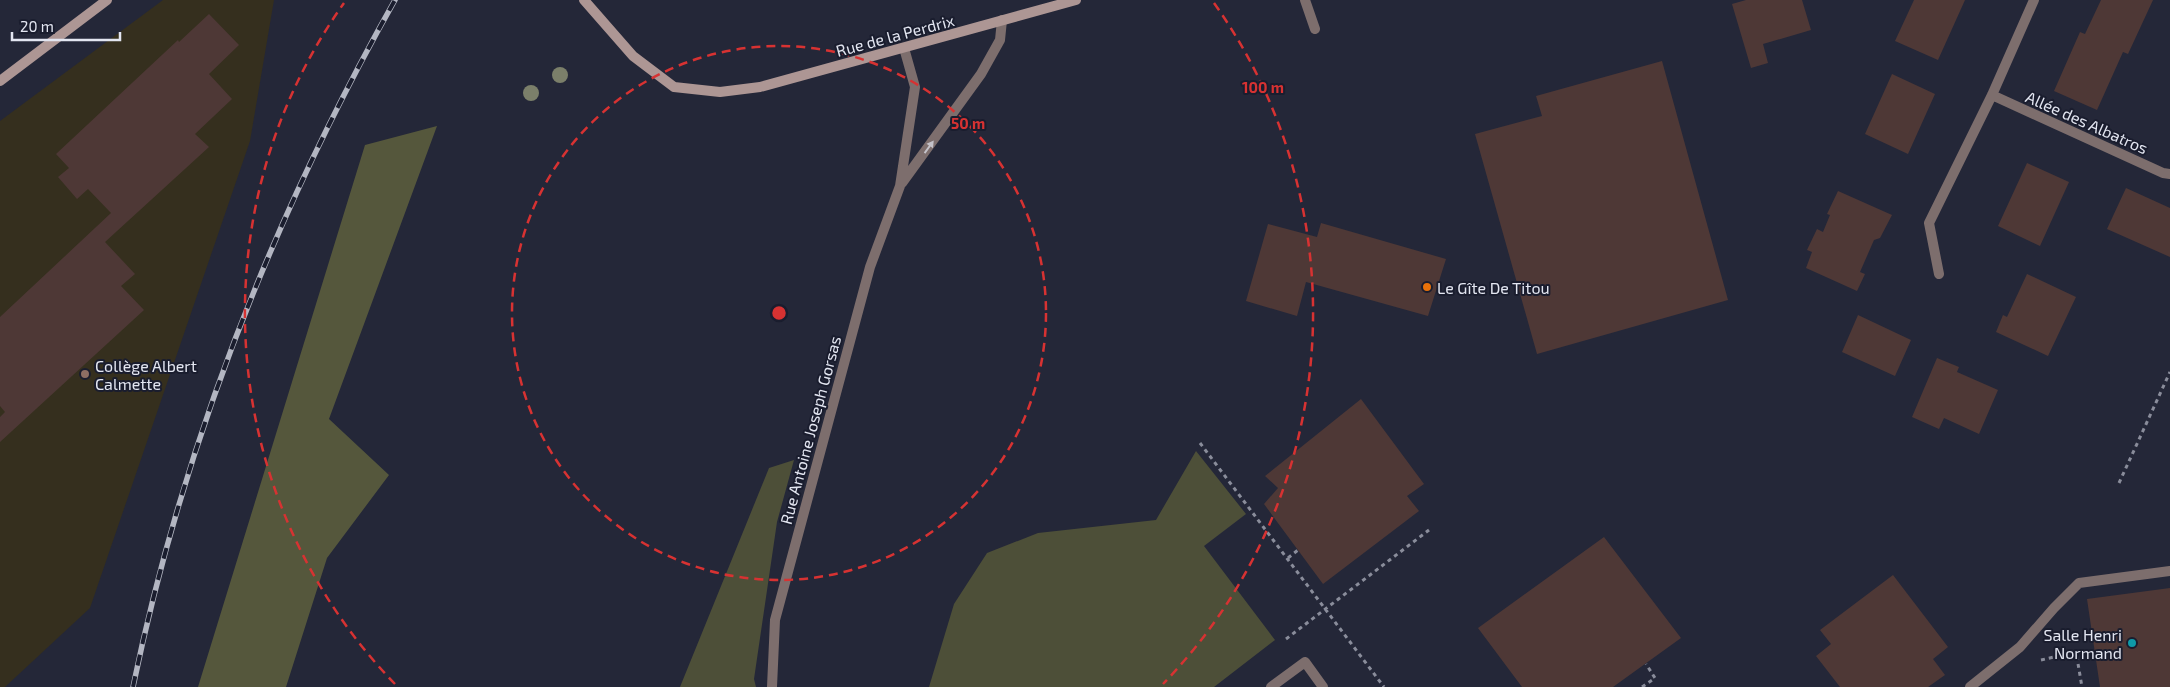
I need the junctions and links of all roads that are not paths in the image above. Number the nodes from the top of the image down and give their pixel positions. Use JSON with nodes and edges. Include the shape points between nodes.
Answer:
{"nodes":[{"id":1,"x":108,"y":0,"type":"edge"},
{"id":2,"x":584,"y":0,"type":"edge"},
{"id":3,"x":1076,"y":0,"type":"edge"},
{"id":4,"x":1305,"y":0,"type":"edge"},
{"id":5,"x":2034,"y":0,"type":"edge"},
{"id":6,"x":1002,"y":20,"type":"junction"},
{"id":7,"x":1315,"y":29,"type":"dead end"},
{"id":8,"x":904,"y":48,"type":"junction"},
{"id":9,"x":0,"y":81,"type":"edge"},
{"id":10,"x":1992,"y":95,"type":"junction"},
{"id":11,"x":2170,"y":174,"type":"edge"},
{"id":12,"x":900,"y":186,"type":"junction"},
{"id":13,"x":1939,"y":274,"type":"dead end"},
{"id":14,"x":2170,"y":571,"type":"edge"},
{"id":15,"x":772,"y":687,"type":"edge"},
{"id":16,"x":1271,"y":687,"type":"edge"},
{"id":17,"x":1323,"y":687,"type":"edge"},
{"id":18,"x":1970,"y":687,"type":"edge"}],
"edges":[{"from":1,"to":9,"type":"street"},
{"from":2,"to":8,"type":"street","name":"Rue de la Perdrix","via":[[633,56],[674,87],[720,92],[760,87]]},
{"from":3,"to":6,"type":"street","name":"Rue de la Perdrix"},
{"from":4,"to":7,"type":"street"},
{"from":5,"to":10,"type":"street"},
{"from":6,"to":8,"type":"street","name":"Rue de la Perdrix"},
{"from":12,"to":6,"type":"street","name":"Rue Antoine Joseph Gorsas","one_way":true,"via":[[981,74],[1000,40]]},
{"from":8,"to":12,"type":"street","name":"Rue Antoine Joseph Gorsas","via":[[915,87]]},
{"from":10,"to":11,"type":"street","name":"Allée des Albatros"},
{"from":10,"to":13,"type":"street","via":[[1929,223]]},
{"from":12,"to":15,"type":"street","name":"Rue Antoine Joseph Gorsas","via":[[870,267],[774,620]]},
{"from":14,"to":18,"type":"street","via":[[2079,583],[2020,647]]},
{"from":16,"to":17,"type":"street","via":[[1305,662]]}]}
